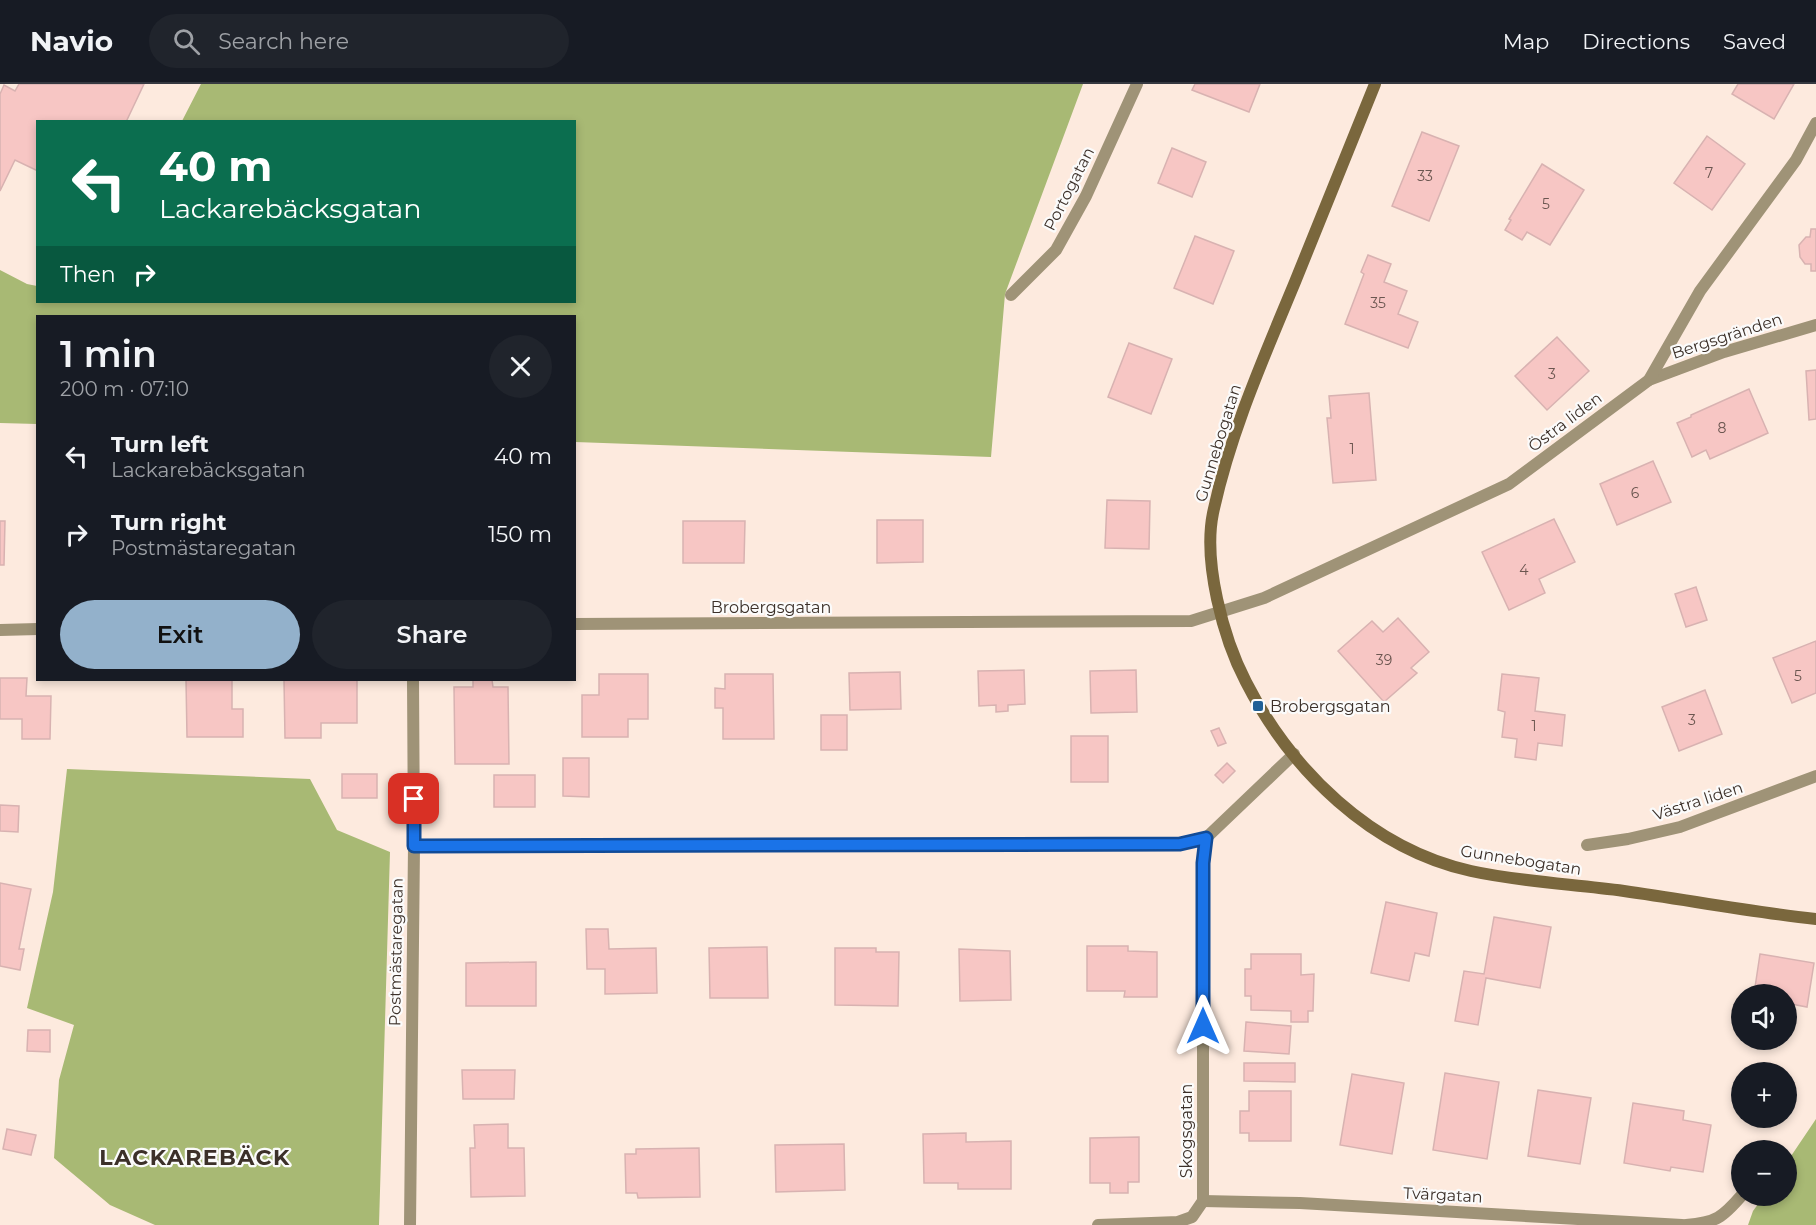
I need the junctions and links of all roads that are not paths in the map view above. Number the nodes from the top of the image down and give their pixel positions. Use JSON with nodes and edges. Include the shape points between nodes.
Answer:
{"nodes":[{"id":1,"x":1137,"y":84,"type":"edge"},
{"id":2,"x":1375,"y":84,"type":"edge"},
{"id":3,"x":1816,"y":123,"type":"edge"},
{"id":4,"x":1011,"y":295,"type":"dead end"},
{"id":5,"x":1816,"y":325,"type":"edge"},
{"id":6,"x":1649,"y":380,"type":"junction"},
{"id":7,"x":1219,"y":613,"type":"junction"},
{"id":8,"x":576,"y":624,"type":"edge"},
{"id":9,"x":36,"y":629,"type":"edge"},
{"id":10,"x":0,"y":630,"type":"edge"},
{"id":11,"x":413,"y":681,"type":"edge"},
{"id":12,"x":1294,"y":754,"type":"junction"},
{"id":13,"x":1816,"y":776,"type":"edge"},
{"id":14,"x":1206,"y":838,"type":"junction"},
{"id":15,"x":1587,"y":845,"type":"dead end"},
{"id":16,"x":414,"y":846,"type":"junction"},
{"id":17,"x":1816,"y":919,"type":"edge"},
{"id":18,"x":1203,"y":1201,"type":"junction"},
{"id":19,"x":1733,"y":1206,"type":"edge"},
{"id":20,"x":410,"y":1225,"type":"edge"},
{"id":21,"x":1098,"y":1225,"type":"edge"},
{"id":22,"x":1682,"y":1225,"type":"edge"},
{"id":23,"x":1686,"y":1225,"type":"edge"}],
"edges":[{"from":1,"to":4,"type":"street","name":"Portogatan","via":[[1086,196],[1056,250]]},
{"from":2,"to":7,"type":"street","name":"Gunnebogatan","via":[[1237,426],[1213,516],[1211,550]]},
{"from":3,"to":6,"type":"street","name":"Östra liden","via":[[1796,160],[1700,291]]},
{"from":5,"to":6,"type":"street","name":"Bergsgränden","via":[[1724,352]]},
{"from":6,"to":7,"type":"street","name":"Östra liden","via":[[1509,484],[1264,598]]},
{"from":7,"to":8,"type":"street","name":"Brobergsgatan","via":[[1191,621]]},
{"from":7,"to":12,"type":"street","name":"Gunnebogatan","via":[[1258,706]]},
{"from":9,"to":10,"type":"street"},
{"from":11,"to":16,"type":"street","name":"Postmästaregatan"},
{"from":12,"to":14,"type":"street"},
{"from":12,"to":17,"type":"street","name":"Gunnebogatan","via":[[1316,781],[1365,823],[1435,861],[1469,871],[1534,881]]},
{"from":13,"to":15,"type":"street","name":"Västra liden","via":[[1680,827]]},
{"from":14,"to":16,"type":"street","via":[[1180,844]]},
{"from":14,"to":18,"type":"street","name":"Skogsgatan"},
{"from":16,"to":20,"type":"street","name":"Postmästaregatan"},
{"from":18,"to":21,"type":"street","name":"Skogsgatan","via":[[1192,1218],[1178,1222]]},
{"from":18,"to":22,"type":"street","name":"Tvärgatan"},
{"from":19,"to":23,"type":"street","via":[[1723,1217],[1706,1224]]}]}
